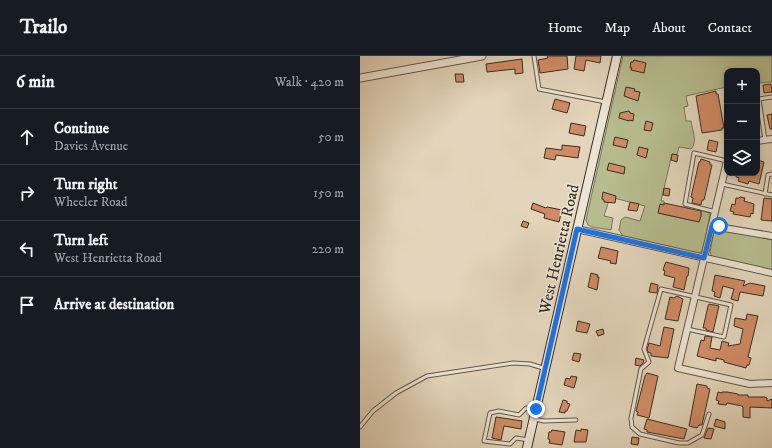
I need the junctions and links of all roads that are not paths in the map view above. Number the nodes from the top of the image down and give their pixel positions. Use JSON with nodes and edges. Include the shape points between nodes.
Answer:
{"nodes":[{"id":1,"x":482,"y":56,"type":"edge"},
{"id":2,"x":534,"y":56,"type":"edge"},
{"id":3,"x":617,"y":56,"type":"edge"},
{"id":4,"x":360,"y":78,"type":"edge"},
{"id":5,"x":772,"y":97,"type":"edge"},
{"id":6,"x":606,"y":102,"type":"junction"},
{"id":7,"x":772,"y":139,"type":"edge"},
{"id":8,"x":765,"y":140,"type":"junction"},
{"id":9,"x":760,"y":141,"type":"edge"},
{"id":10,"x":724,"y":160,"type":"edge"},
{"id":11,"x":772,"y":174,"type":"edge"},
{"id":12,"x":724,"y":175,"type":"edge"},
{"id":13,"x":722,"y":184,"type":"junction"},
{"id":14,"x":765,"y":194,"type":"junction"},
{"id":15,"x":772,"y":195,"type":"edge"},
{"id":16,"x":716,"y":212,"type":"junction"},
{"id":17,"x":712,"y":226,"type":"junction"},
{"id":18,"x":577,"y":229,"type":"junction"},
{"id":19,"x":772,"y":236,"type":"edge"},
{"id":20,"x":704,"y":258,"type":"junction"},
{"id":21,"x":772,"y":273,"type":"edge"},
{"id":22,"x":695,"y":297,"type":"junction"},
{"id":23,"x":687,"y":329,"type":"junction"},
{"id":24,"x":545,"y":369,"type":"junction"},
{"id":25,"x":772,"y":383,"type":"edge"},
{"id":26,"x":536,"y":409,"type":"junction"},
{"id":27,"x":709,"y":414,"type":"dead end"},
{"id":28,"x":534,"y":419,"type":"junction"},
{"id":29,"x":576,"y":420,"type":"dead end"},
{"id":30,"x":360,"y":427,"type":"edge"},
{"id":31,"x":528,"y":444,"type":"edge"}],
"edges":[{"from":1,"to":4,"type":"street"},
{"from":2,"to":6,"type":"lane","via":[[539,89]]},
{"from":3,"to":6,"type":"main road","name":"West Henrietta Road"},
{"from":5,"to":8,"type":"lane","via":[[759,99]]},
{"from":6,"to":18,"type":"main road","name":"West Henrietta Road"},
{"from":7,"to":8,"type":"street"},
{"from":8,"to":9,"type":"street"},
{"from":10,"to":16,"type":"lane","via":[[694,153],[685,204]]},
{"from":11,"to":14,"type":"lane","via":[[768,175]]},
{"from":12,"to":13,"type":"street"},
{"from":13,"to":14,"type":"lane"},
{"from":13,"to":16,"type":"street"},
{"from":14,"to":15,"type":"lane"},
{"from":16,"to":17,"type":"street"},
{"from":17,"to":19,"type":"street"},
{"from":17,"to":20,"type":"street"},
{"from":18,"to":20,"type":"street"},
{"from":18,"to":24,"type":"main road","name":"West Henrietta Road"},
{"from":20,"to":21,"type":"street"},
{"from":20,"to":22,"type":"street"},
{"from":22,"to":23,"type":"street"},
{"from":22,"to":23,"type":"lane","via":[[732,305],[724,338]]},
{"from":22,"to":27,"type":"lane","via":[[661,289],[644,349],[649,362],[641,369],[631,418],[632,427],[640,434],[688,443],[702,435]]},
{"from":23,"to":25,"type":"street","via":[[678,368],[750,384]]},
{"from":24,"to":26,"type":"main road","name":"West Henrietta Road"},
{"from":24,"to":30,"type":"lane","via":[[530,364],[512,363],[427,376],[396,393],[373,411]]},
{"from":26,"to":28,"type":"main road","name":"West Henrietta Road"},
{"from":26,"to":31,"type":"lane","via":[[526,408],[519,415],[499,411],[490,413],[484,441],[510,444],[516,438]]},
{"from":28,"to":29,"type":"lane"},
{"from":28,"to":31,"type":"main road","name":"West Henrietta Road"}]}
